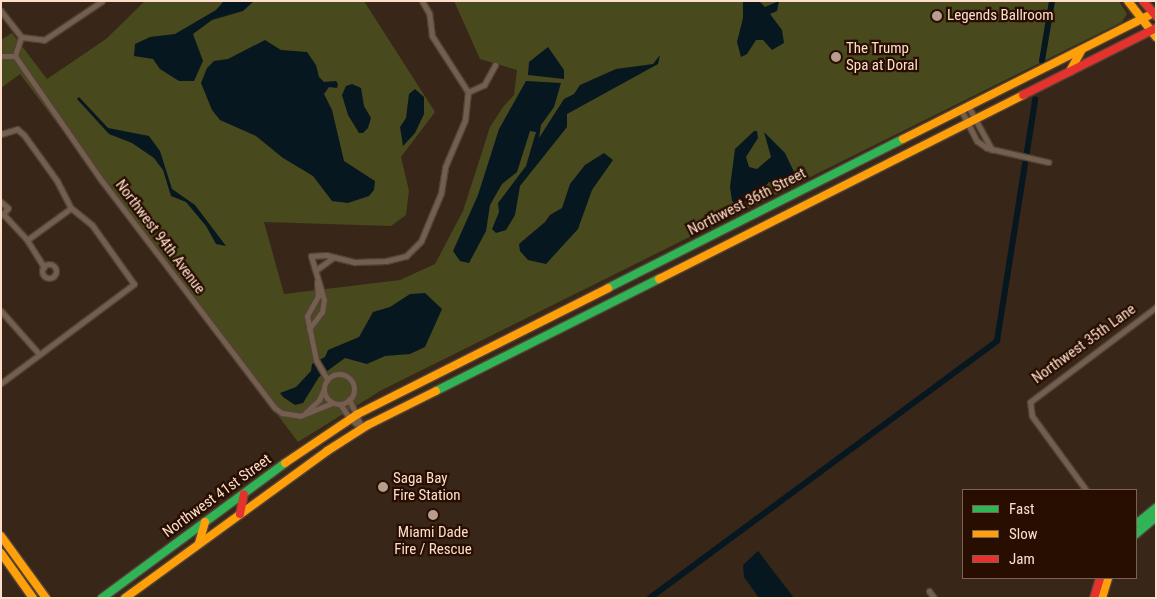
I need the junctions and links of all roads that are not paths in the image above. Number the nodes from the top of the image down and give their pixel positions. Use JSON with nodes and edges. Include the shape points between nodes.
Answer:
{"nodes":[{"id":1,"x":102,"y":1,"type":"edge"},
{"id":2,"x":422,"y":1,"type":"edge"},
{"id":3,"x":1128,"y":1,"type":"edge"},
{"id":4,"x":1143,"y":1,"type":"edge"},
{"id":5,"x":1,"y":11,"type":"edge"},
{"id":6,"x":1155,"y":14,"type":"edge"},
{"id":7,"x":1142,"y":19,"type":"junction"},
{"id":8,"x":1153,"y":29,"type":"edge"},
{"id":9,"x":21,"y":37,"type":"junction"},
{"id":10,"x":1156,"y":37,"type":"edge"},
{"id":11,"x":1083,"y":48,"type":"junction"},
{"id":12,"x":1,"y":56,"type":"edge"},
{"id":13,"x":15,"y":56,"type":"junction"},
{"id":14,"x":1066,"y":57,"type":"junction"},
{"id":15,"x":495,"y":66,"type":"dead end"},
{"id":16,"x":1070,"y":71,"type":"junction"},
{"id":17,"x":1057,"y":77,"type":"junction"},
{"id":18,"x":468,"y":92,"type":"junction"},
{"id":19,"x":965,"y":108,"type":"junction"},
{"id":20,"x":976,"y":119,"type":"junction"},
{"id":21,"x":967,"y":123,"type":"junction"},
{"id":22,"x":1,"y":134,"type":"edge"},
{"id":23,"x":992,"y":150,"type":"junction"},
{"id":24,"x":1048,"y":162,"type":"dead end"},
{"id":25,"x":824,"y":179,"type":"junction"},
{"id":26,"x":830,"y":192,"type":"junction"},
{"id":27,"x":1,"y":202,"type":"edge"},
{"id":28,"x":71,"y":208,"type":"junction"},
{"id":29,"x":3,"y":215,"type":"edge"},
{"id":30,"x":28,"y":240,"type":"junction"},
{"id":31,"x":687,"y":248,"type":"junction"},
{"id":32,"x":334,"y":257,"type":"junction"},
{"id":33,"x":693,"y":261,"type":"junction"},
{"id":34,"x":44,"y":267,"type":"dead end"},
{"id":35,"x":316,"y":270,"type":"junction"},
{"id":36,"x":620,"y":282,"type":"junction"},
{"id":37,"x":626,"y":295,"type":"junction"},
{"id":38,"x":1156,"y":307,"type":"edge"},
{"id":39,"x":1,"y":311,"type":"edge"},
{"id":40,"x":548,"y":318,"type":"junction"},
{"id":41,"x":309,"y":330,"type":"junction"},
{"id":42,"x":554,"y":330,"type":"junction"},
{"id":43,"x":488,"y":348,"type":"junction"},
{"id":44,"x":39,"y":354,"type":"junction"},
{"id":45,"x":494,"y":361,"type":"junction"},
{"id":46,"x":326,"y":377,"type":"junction"},
{"id":47,"x":1,"y":384,"type":"edge"},
{"id":48,"x":324,"y":388,"type":"junction"},
{"id":49,"x":349,"y":399,"type":"junction"},
{"id":50,"x":333,"y":403,"type":"junction"},
{"id":51,"x":340,"y":404,"type":"junction"},
{"id":52,"x":358,"y":414,"type":"junction"},
{"id":53,"x":300,"y":416,"type":"junction"},
{"id":54,"x":350,"y":419,"type":"junction"},
{"id":55,"x":362,"y":428,"type":"junction"},
{"id":56,"x":294,"y":456,"type":"junction"},
{"id":57,"x":303,"y":468,"type":"junction"},
{"id":58,"x":1085,"y":489,"type":"edge"},
{"id":59,"x":244,"y":494,"type":"junction"},
{"id":60,"x":1156,"y":508,"type":"edge"},
{"id":61,"x":240,"y":514,"type":"junction"},
{"id":62,"x":1156,"y":517,"type":"edge"},
{"id":63,"x":205,"y":522,"type":"junction"},
{"id":64,"x":1137,"y":523,"type":"edge"},
{"id":65,"x":223,"y":526,"type":"junction"},
{"id":66,"x":1137,"y":533,"type":"edge"},
{"id":67,"x":1,"y":536,"type":"edge"},
{"id":68,"x":176,"y":544,"type":"junction"},
{"id":69,"x":198,"y":544,"type":"junction"},
{"id":70,"x":1,"y":553,"type":"edge"},
{"id":71,"x":184,"y":555,"type":"junction"},
{"id":72,"x":1100,"y":579,"type":"edge"},
{"id":73,"x":1108,"y":579,"type":"edge"},
{"id":74,"x":929,"y":591,"type":"dead end"},
{"id":75,"x":33,"y":598,"type":"edge"},
{"id":76,"x":46,"y":598,"type":"edge"},
{"id":77,"x":102,"y":598,"type":"edge"},
{"id":78,"x":126,"y":598,"type":"edge"},
{"id":79,"x":934,"y":598,"type":"edge"},
{"id":80,"x":1094,"y":598,"type":"edge"},
{"id":81,"x":1102,"y":598,"type":"edge"}],
"edges":[{"from":1,"to":9,"type":"street","via":[[44,40]]},
{"from":2,"to":18,"type":"street","via":[[429,13],[432,36]]},
{"from":3,"to":7,"type":"main road"},
{"from":4,"to":6,"type":"main road"},
{"from":5,"to":9,"type":"street"},
{"from":6,"to":7,"type":"main road","name":"Northwest 36th Street"},
{"from":7,"to":8,"type":"main road"},
{"from":7,"to":11,"type":"main road","name":"Northwest 36th Street"},
{"from":8,"to":10,"type":"main road"},
{"from":8,"to":16,"type":"main road","name":"Northwest 36th Street"},
{"from":9,"to":13,"type":"street"},
{"from":11,"to":14,"type":"main road","name":"Northwest 36th Street"},
{"from":11,"to":16,"type":"main road"},
{"from":12,"to":13,"type":"street"},
{"from":13,"to":53,"type":"street","name":"Northwest 94th Avenue","via":[[102,181],[275,408],[282,413]]},
{"from":14,"to":17,"type":"main road"},
{"from":14,"to":19,"type":"main road","name":"Northwest 36th Street"},
{"from":15,"to":18,"type":"street","via":[[484,85]]},
{"from":16,"to":17,"type":"main road","name":"Northwest 36th Street"},
{"from":17,"to":20,"type":"main road","name":"Northwest 36th Street"},
{"from":18,"to":32,"type":"street","via":[[465,120],[445,167],[441,193],[421,241],[406,256],[386,261],[355,262]]},
{"from":19,"to":20,"type":"street"},
{"from":19,"to":21,"type":"street"},
{"from":19,"to":25,"type":"main road","name":"Northwest 36th Street"},
{"from":20,"to":21,"type":"main road","name":"Northwest 36th Street"},
{"from":20,"to":23,"type":"street"},
{"from":21,"to":23,"type":"street","via":[[977,140]]},
{"from":21,"to":26,"type":"main road","name":"Northwest 36th Street"},
{"from":22,"to":28,"type":"street","via":[[17,129],[57,181]]},
{"from":23,"to":24,"type":"street"},
{"from":25,"to":26,"type":"main road"},
{"from":25,"to":31,"type":"main road","name":"Northwest 36th Street"},
{"from":26,"to":33,"type":"main road","name":"Northwest 36th Street"},
{"from":27,"to":29,"type":"street","via":[[8,208]]},
{"from":28,"to":30,"type":"street"},
{"from":28,"to":44,"type":"street","via":[[92,224],[134,282],[121,296]]},
{"from":29,"to":30,"type":"street"},
{"from":30,"to":34,"type":"street"},
{"from":31,"to":33,"type":"main road"},
{"from":31,"to":36,"type":"main road","name":"Northwest 36th Street"},
{"from":32,"to":35,"type":"street"},
{"from":32,"to":35,"type":"street","via":[[311,256]]},
{"from":33,"to":37,"type":"main road","name":"Northwest 36th Street"},
{"from":35,"to":41,"type":"street","via":[[318,296],[307,316]]},
{"from":35,"to":41,"type":"street","via":[[324,300],[322,312]]},
{"from":36,"to":37,"type":"main road"},
{"from":36,"to":40,"type":"main road","name":"Northwest 36th Street"},
{"from":37,"to":42,"type":"main road","name":"Northwest 36th Street"},
{"from":38,"to":58,"type":"street","name":"Northwest 35th Lane","via":[[1036,395],[1029,405],[1032,416]]},
{"from":39,"to":44,"type":"street"},
{"from":40,"to":42,"type":"main road"},
{"from":40,"to":43,"type":"main road","name":"Northwest 36th Street"},
{"from":41,"to":46,"type":"street","via":[[316,360]]},
{"from":42,"to":45,"type":"main road","name":"Northwest 36th Street"},
{"from":43,"to":45,"type":"main road"},
{"from":43,"to":52,"type":"main road","name":"Northwest 36th Street"},
{"from":44,"to":47,"type":"street"},
{"from":45,"to":55,"type":"main road","name":"Northwest 36th Street"},
{"from":46,"to":48,"type":"street"},
{"from":46,"to":49,"type":"street","via":[[341,374],[349,379],[353,387]]},
{"from":48,"to":50,"type":"street","via":[[326,397]]},
{"from":48,"to":53,"type":"street","via":[[319,400]]},
{"from":49,"to":51,"type":"street"},
{"from":49,"to":52,"type":"street"},
{"from":50,"to":51,"type":"street"},
{"from":50,"to":53,"type":"street"},
{"from":51,"to":54,"type":"street"},
{"from":52,"to":54,"type":"main road","name":"Northwest 36th Street"},
{"from":52,"to":55,"type":"street"},
{"from":54,"to":55,"type":"street"},
{"from":54,"to":56,"type":"main road","name":"Northwest 41st Street"},
{"from":55,"to":57,"type":"main road","name":"Northwest 41st Street"},
{"from":56,"to":57,"type":"main road"},
{"from":56,"to":59,"type":"main road","name":"Northwest 41st Street"},
{"from":57,"to":61,"type":"main road","name":"Northwest 41st Street"},
{"from":59,"to":61,"type":"main road"},
{"from":59,"to":63,"type":"main road","name":"Northwest 41st Street"},
{"from":60,"to":64,"type":"main road"},
{"from":61,"to":65,"type":"main road","name":"Northwest 41st Street"},
{"from":62,"to":66,"type":"main road"},
{"from":63,"to":65,"type":"main road","via":[[211,526]]},
{"from":63,"to":68,"type":"main road","name":"Northwest 41st Street"},
{"from":63,"to":69,"type":"main road"},
{"from":65,"to":69,"type":"main road","name":"Northwest 41st Street"},
{"from":67,"to":76,"type":"main road"},
{"from":68,"to":71,"type":"main road"},
{"from":68,"to":77,"type":"main road","name":"Northwest 41st Street"},
{"from":69,"to":71,"type":"main road","name":"Northwest 41st Street"},
{"from":70,"to":75,"type":"main road"},
{"from":71,"to":78,"type":"main road","name":"Northwest 41st Street"},
{"from":72,"to":80,"type":"main road"},
{"from":73,"to":81,"type":"main road"},
{"from":74,"to":79,"type":"street"}]}
